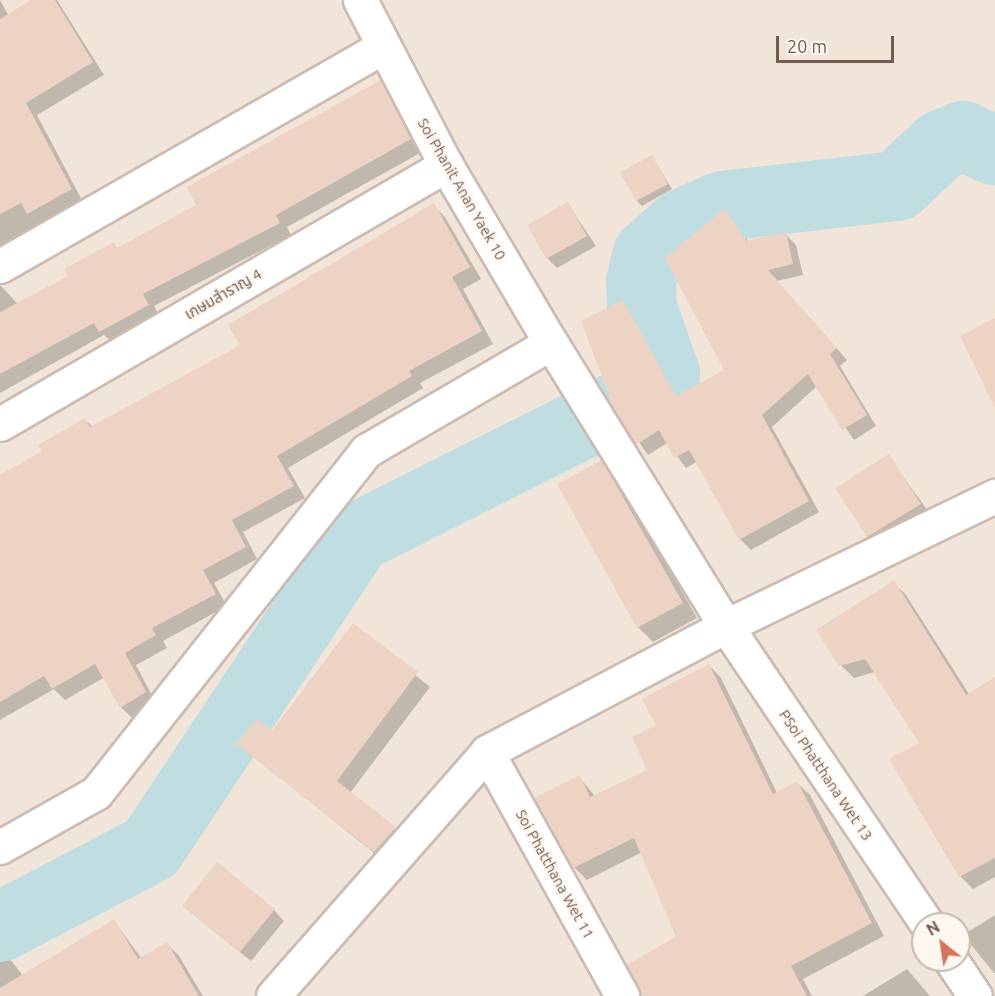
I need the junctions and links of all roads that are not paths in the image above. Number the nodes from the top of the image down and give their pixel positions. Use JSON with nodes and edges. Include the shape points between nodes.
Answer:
{"nodes":[{"id":1,"x":360,"y":0,"type":"edge"},
{"id":2,"x":382,"y":46,"type":"junction"},
{"id":3,"x":446,"y":165,"type":"junction"},
{"id":4,"x":0,"y":266,"type":"edge"},
{"id":5,"x":551,"y":343,"type":"junction"},
{"id":6,"x":0,"y":424,"type":"edge"},
{"id":7,"x":618,"y":452,"type":"joint"},
{"id":8,"x":990,"y":506,"type":"edge"},
{"id":9,"x":726,"y":626,"type":"junction"},
{"id":10,"x":487,"y":752,"type":"junction"},
{"id":11,"x":0,"y":847,"type":"edge"},
{"id":12,"x":919,"y":912,"type":"edge"},
{"id":13,"x":959,"y":972,"type":"edge"},
{"id":14,"x":273,"y":996,"type":"edge"},
{"id":15,"x":622,"y":996,"type":"edge"},
{"id":16,"x":975,"y":996,"type":"edge"}],
"edges":[{"from":1,"to":2,"type":"street","name":"Soi Phanit Anan Yaek 10"},
{"from":2,"to":3,"type":"street","name":"Soi Phanit Anan Yaek 10"},
{"from":2,"to":4,"type":"street"},
{"from":3,"to":5,"type":"street","name":"Soi Phanit Anan Yaek 10"},
{"from":3,"to":6,"type":"street","name":"เกษมสำราญ 4"},
{"from":5,"to":7,"type":"street","name":"Soi Phanit Anan Yaek 10"},
{"from":5,"to":11,"type":"street","via":[[366,451],[96,793]]},
{"from":7,"to":9,"type":"street","name":"PSoi Phatthana Wet 13"},
{"from":8,"to":9,"type":"street"},
{"from":9,"to":10,"type":"street"},
{"from":9,"to":12,"type":"street","name":"PSoi Phatthana Wet 13"},
{"from":10,"to":14,"type":"street"},
{"from":10,"to":15,"type":"street","name":"Soi Phatthana Wet 11"},
{"from":13,"to":16,"type":"street"}]}
